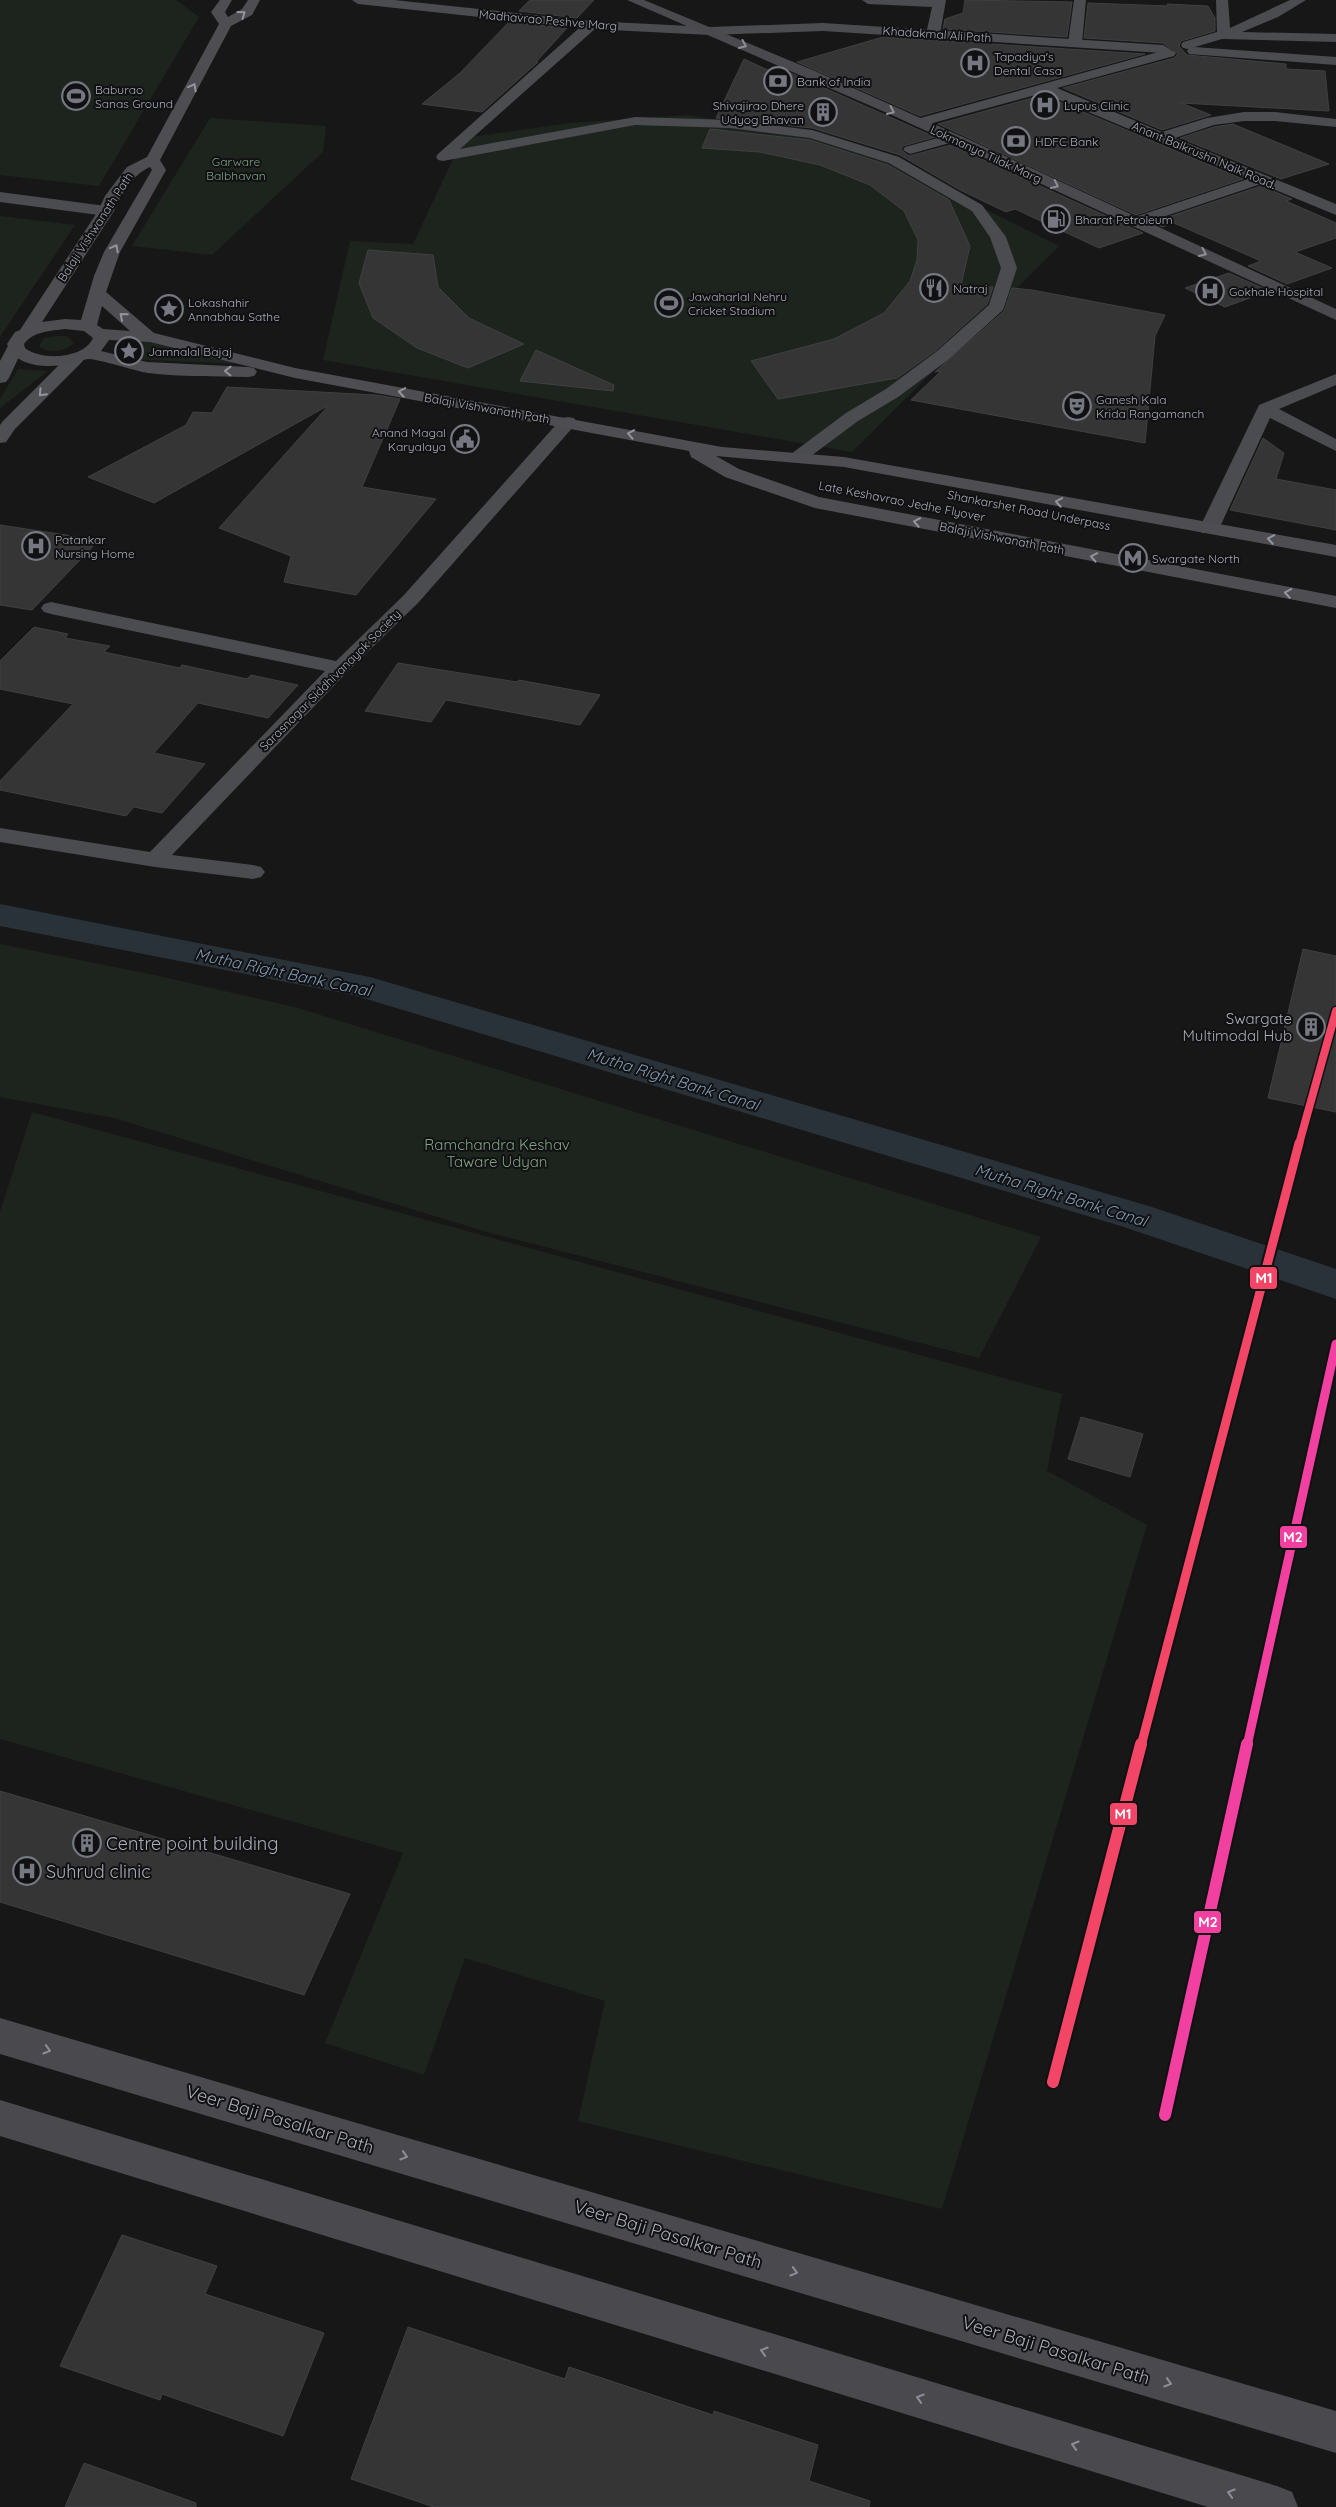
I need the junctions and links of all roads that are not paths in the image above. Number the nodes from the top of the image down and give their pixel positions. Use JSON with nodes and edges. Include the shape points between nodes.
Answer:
{"nodes":[{"id":1,"x":226,"y":0,"type":"edge"},
{"id":2,"x":254,"y":0,"type":"edge"},
{"id":3,"x":358,"y":0,"type":"edge"},
{"id":4,"x":633,"y":0,"type":"edge"},
{"id":5,"x":868,"y":0,"type":"edge"},
{"id":6,"x":1080,"y":0,"type":"edge"},
{"id":7,"x":1222,"y":0,"type":"edge"},
{"id":8,"x":1300,"y":0,"type":"edge"},
{"id":9,"x":940,"y":2,"type":"edge"},
{"id":10,"x":226,"y":24,"type":"junction"},
{"id":11,"x":591,"y":25,"type":"junction"},
{"id":12,"x":710,"y":31,"type":"junction"},
{"id":13,"x":932,"y":34,"type":"junction"},
{"id":14,"x":1224,"y":36,"type":"junction"},
{"id":15,"x":1336,"y":38,"type":"edge"},
{"id":16,"x":1075,"y":43,"type":"junction"},
{"id":17,"x":1191,"y":48,"type":"junction"},
{"id":18,"x":1166,"y":51,"type":"junction"},
{"id":19,"x":1336,"y":61,"type":"edge"},
{"id":20,"x":1044,"y":88,"type":"junction"},
{"id":21,"x":918,"y":122,"type":"junction"},
{"id":22,"x":1336,"y":123,"type":"edge"},
{"id":23,"x":952,"y":138,"type":"junction"},
{"id":24,"x":1162,"y":138,"type":"junction"},
{"id":25,"x":910,"y":150,"type":"dead end"},
{"id":26,"x":153,"y":160,"type":"junction"},
{"id":27,"x":1262,"y":179,"type":"junction"},
{"id":28,"x":0,"y":197,"type":"edge"},
{"id":29,"x":1336,"y":210,"type":"edge"},
{"id":30,"x":106,"y":211,"type":"junction"},
{"id":31,"x":1134,"y":222,"type":"junction"},
{"id":32,"x":97,"y":293,"type":"junction"},
{"id":33,"x":1336,"y":315,"type":"edge"},
{"id":34,"x":94,"y":330,"type":"junction"},
{"id":35,"x":27,"y":332,"type":"junction"},
{"id":36,"x":150,"y":338,"type":"junction"},
{"id":37,"x":15,"y":348,"type":"junction"},
{"id":38,"x":82,"y":355,"type":"junction"},
{"id":39,"x":295,"y":373,"type":"junction"},
{"id":40,"x":0,"y":378,"type":"edge"},
{"id":41,"x":1336,"y":379,"type":"edge"},
{"id":42,"x":1265,"y":408,"type":"junction"},
{"id":43,"x":568,"y":422,"type":"junction"},
{"id":44,"x":0,"y":438,"type":"edge"},
{"id":45,"x":678,"y":443,"type":"junction"},
{"id":46,"x":1336,"y":446,"type":"edge"},
{"id":47,"x":722,"y":452,"type":"junction"},
{"id":48,"x":797,"y":458,"type":"junction"},
{"id":49,"x":732,"y":473,"type":"junction"},
{"id":50,"x":816,"y":484,"type":"dead end"},
{"id":51,"x":864,"y":493,"type":"dead end"},
{"id":52,"x":1209,"y":529,"type":"junction"},
{"id":53,"x":1336,"y":551,"type":"edge"},
{"id":54,"x":1336,"y":565,"type":"edge"},
{"id":55,"x":1336,"y":587,"type":"edge"},
{"id":56,"x":1336,"y":602,"type":"edge"},
{"id":57,"x":50,"y":608,"type":"dead end"},
{"id":58,"x":340,"y":668,"type":"junction"},
{"id":59,"x":0,"y":835,"type":"edge"},
{"id":60,"x":155,"y":860,"type":"junction"},
{"id":61,"x":254,"y":872,"type":"dead end"},
{"id":62,"x":0,"y":2036,"type":"edge"},
{"id":63,"x":0,"y":2118,"type":"edge"},
{"id":64,"x":1336,"y":2432,"type":"edge"},
{"id":65,"x":1277,"y":2507,"type":"edge"}],
"edges":[{"from":1,"to":10,"type":"highway","via":[[218,12]]},
{"from":10,"to":2,"type":"highway","one_way":true,"via":[[246,12]]},
{"from":3,"to":11,"type":"street","name":"Madhavrao Peshve Marg"},
{"from":4,"to":12,"type":"main road","name":"Lokmanya Tilak Marg"},
{"from":5,"to":9,"type":"street"},
{"from":6,"to":16,"type":"street"},
{"from":7,"to":14,"type":"street"},
{"from":8,"to":14,"type":"street"},
{"from":9,"to":13,"type":"street"},
{"from":26,"to":10,"type":"highway","one_way":true},
{"from":11,"to":12,"type":"street","name":"Madhavrao Peshve Marg"},
{"from":11,"to":48,"type":"street","via":[[443,157],[635,121],[730,124],[812,134],[902,164],[977,208],[998,237],[1009,268],[997,307],[942,356]]},
{"from":12,"to":13,"type":"street","name":"Khadakmal Ali Path","via":[[823,27]]},
{"from":12,"to":21,"type":"main road","name":"Lokmanya Tilak Marg","one_way":true},
{"from":13,"to":16,"type":"street","name":"Khadakmal Ali Path"},
{"from":14,"to":15,"type":"street"},
{"from":14,"to":17,"type":"street"},
{"from":16,"to":18,"type":"street","name":"Khadakmal Ali Path"},
{"from":17,"to":18,"type":"street","via":[[1184,55]]},
{"from":17,"to":19,"type":"street"},
{"from":18,"to":20,"type":"street"},
{"from":20,"to":21,"type":"street"},
{"from":20,"to":24,"type":"street","name":"Anant Balkrushn Naik Road."},
{"from":21,"to":23,"type":"main road","name":"Lokmanya Tilak Marg"},
{"from":22,"to":24,"type":"street","via":[[1286,117],[1240,117],[1214,121]]},
{"from":23,"to":25,"type":"street"},
{"from":23,"to":31,"type":"main road","name":"Lokmanya Tilak Marg","one_way":true},
{"from":24,"to":27,"type":"street","name":"Anant Balkrushn Naik Road."},
{"from":26,"to":30,"type":"highway","name":"Balaji Vishwanath Path","via":[[132,170],[112,196]]},
{"from":32,"to":26,"type":"highway","name":"Balaji Vishwanath Path","one_way":true,"via":[[112,252],[159,170]]},
{"from":27,"to":29,"type":"street","name":"Anant Balkrushn Naik Road."},
{"from":27,"to":31,"type":"street"},
{"from":28,"to":30,"type":"street"},
{"from":30,"to":35,"type":"highway","name":"Balaji Vishwanath Path"},
{"from":31,"to":33,"type":"main road","name":"Lokmanya Tilak Marg","one_way":true},
{"from":32,"to":34,"type":"highway","name":"Balaji Vishwanath Path"},
{"from":36,"to":32,"type":"highway","one_way":true},
{"from":34,"to":35,"type":"highway","name":"Balaji Vishwanath Path","via":[[51,325]]},
{"from":34,"to":36,"type":"highway","name":"Balaji Vishwanath Path"},
{"from":34,"to":38,"type":"highway","name":"Balaji Vishwanath Path","via":[[101,338],[98,346]]},
{"from":35,"to":37,"type":"highway","name":"Balaji Vishwanath Path","via":[[17,340]]},
{"from":36,"to":39,"type":"highway","name":"Balaji Vishwanath Path"},
{"from":37,"to":38,"type":"highway","name":"Balaji Vishwanath Path","via":[[21,354],[38,360]]},
{"from":37,"to":40,"type":"main road"},
{"from":39,"to":38,"type":"highway","name":"Balaji Vishwanath Path","one_way":true,"via":[[147,368]]},
{"from":38,"to":44,"type":"main road","one_way":true,"via":[[9,425]]},
{"from":43,"to":39,"type":"highway","name":"Balaji Vishwanath Path","one_way":true},
{"from":41,"to":42,"type":"street"},
{"from":42,"to":46,"type":"street"},
{"from":42,"to":52,"type":"street"},
{"from":45,"to":43,"type":"highway","name":"Balaji Vishwanath Path","one_way":true},
{"from":43,"to":58,"type":"street","name":"Sarasnagar Siddhivanayak Society","via":[[411,599]]},
{"from":45,"to":47,"type":"highway","name":"Balaji Vishwanath Path"},
{"from":45,"to":49,"type":"highway","name":"Balaji Vishwanath Path"},
{"from":47,"to":48,"type":"highway","name":"Balaji Vishwanath Path"},
{"from":47,"to":54,"type":"highway","name":"Shankarshet Road Underpass"},
{"from":52,"to":48,"type":"highway","name":"Balaji Vishwanath Path","one_way":true,"via":[[844,462]]},
{"from":49,"to":50,"type":"highway","name":"Late Keshavrao Jedhe Flyover"},
{"from":56,"to":49,"type":"highway","name":"Balaji Vishwanath Path","one_way":true,"via":[[815,502]]},
{"from":51,"to":55,"type":"highway","name":"Late Keshavrao Jedhe Flyover"},
{"from":53,"to":52,"type":"highway","name":"Balaji Vishwanath Path","one_way":true},
{"from":57,"to":58,"type":"street"},
{"from":58,"to":60,"type":"street","name":"Sarasnagar Siddhivanayak Society"},
{"from":59,"to":60,"type":"street"},
{"from":60,"to":61,"type":"street"},
{"from":62,"to":64,"type":"main road","name":"Veer Baji Pasalkar Path","one_way":true},
{"from":65,"to":63,"type":"main road","one_way":true}]}
